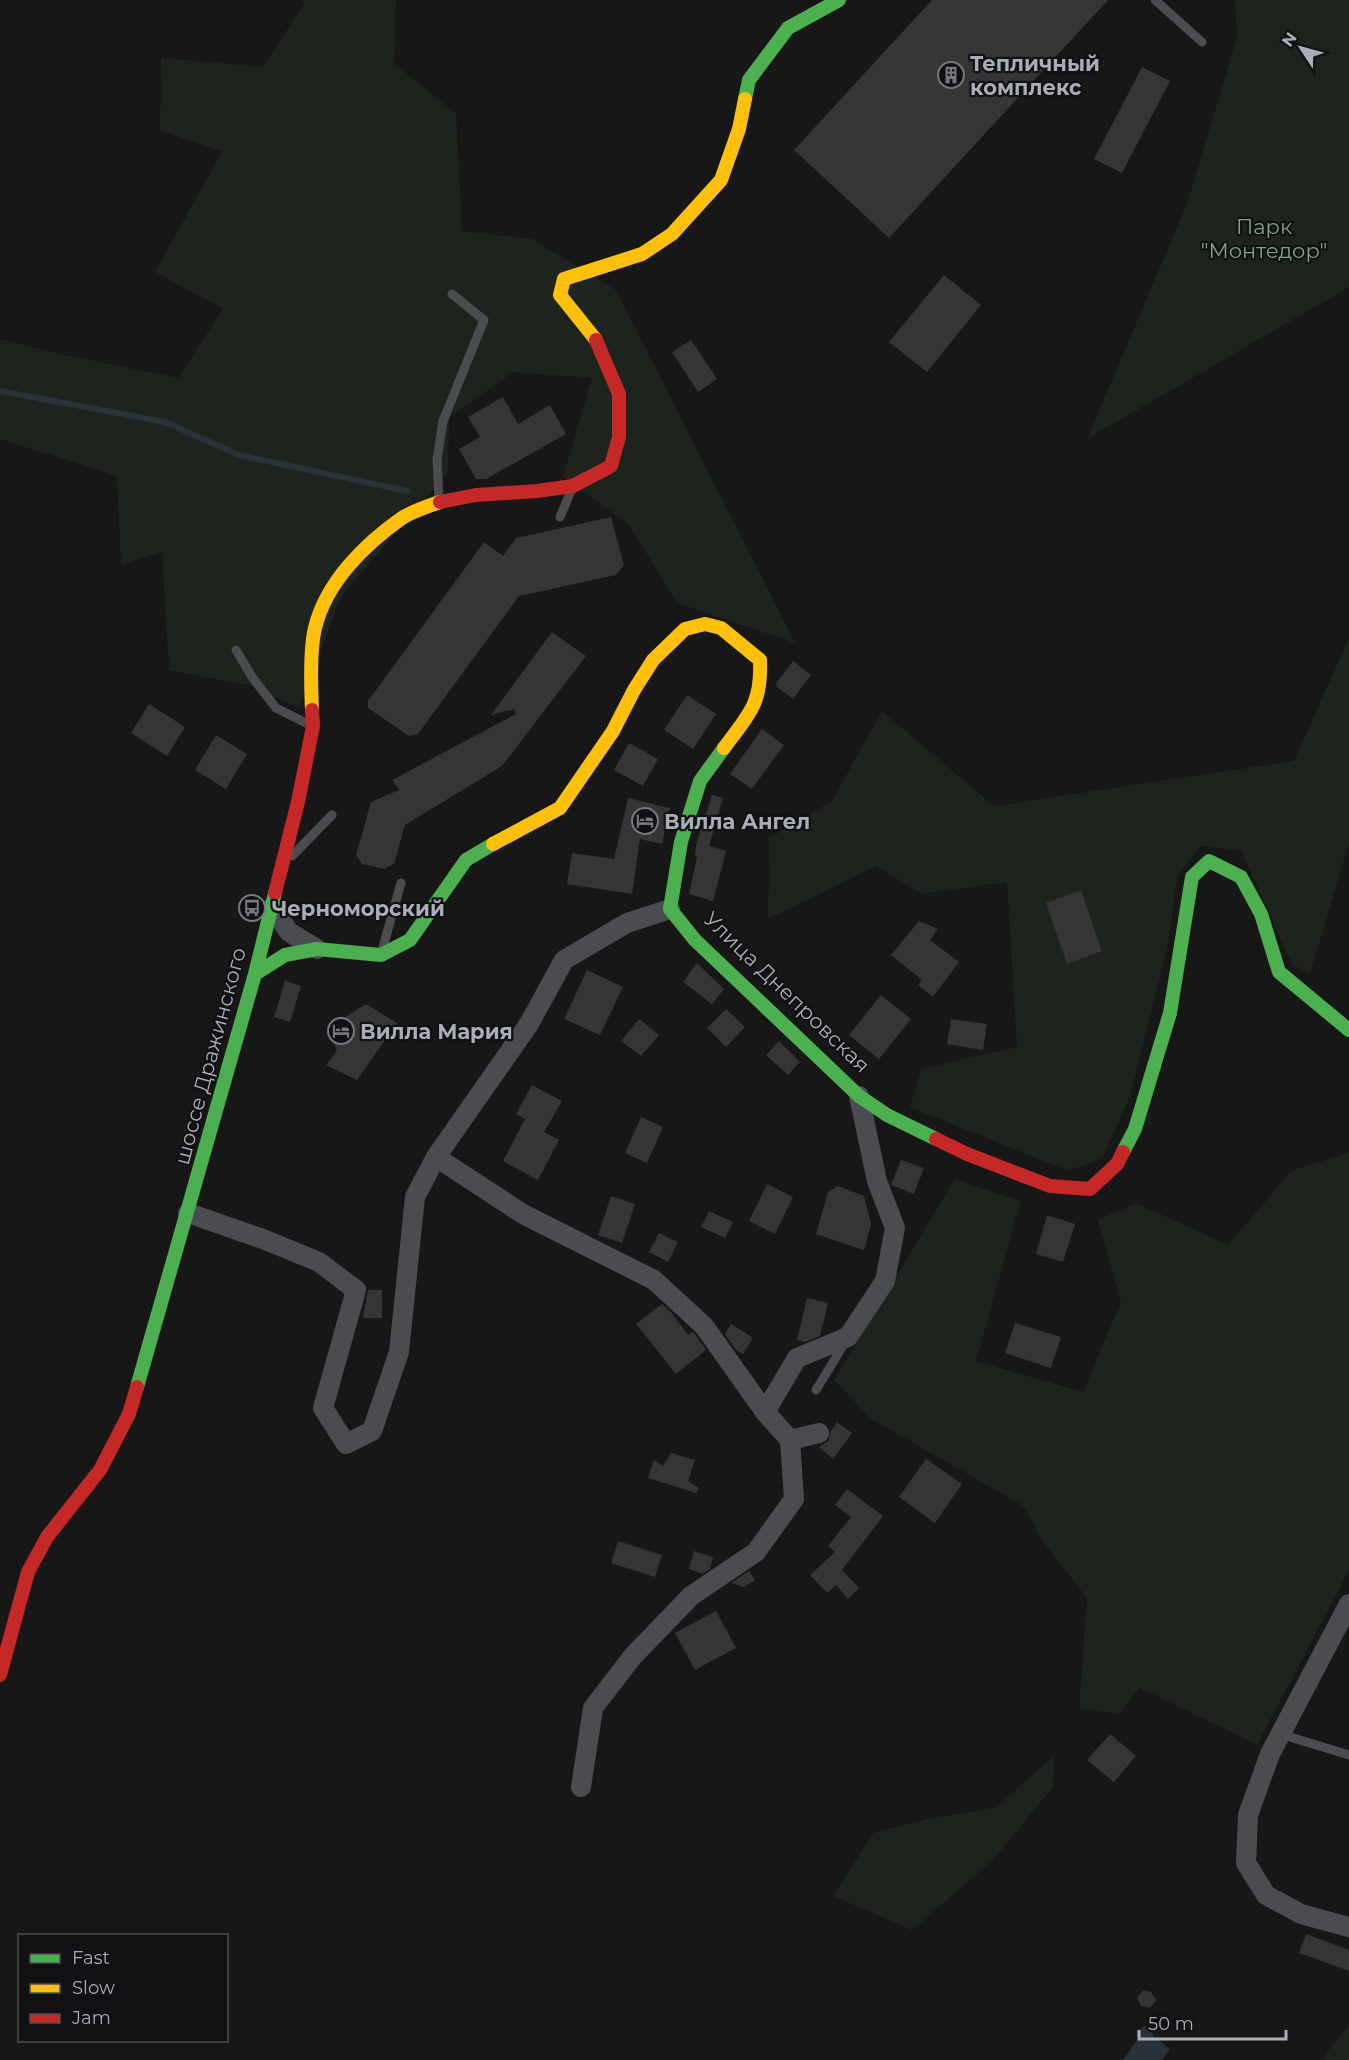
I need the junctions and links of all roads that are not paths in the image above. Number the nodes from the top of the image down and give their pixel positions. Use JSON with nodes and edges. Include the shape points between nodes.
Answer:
{"nodes":[{"id":1,"x":839,"y":0,"type":"edge"},
{"id":2,"x":1155,"y":0,"type":"edge"},
{"id":3,"x":1202,"y":42,"type":"dead end"},
{"id":4,"x":452,"y":294,"type":"dead end"},
{"id":5,"x":573,"y":486,"type":"junction"},
{"id":6,"x":439,"y":502,"type":"junction"},
{"id":7,"x":560,"y":517,"type":"dead end"},
{"id":8,"x":236,"y":650,"type":"dead end"},
{"id":9,"x":313,"y":726,"type":"junction"},
{"id":10,"x":333,"y":815,"type":"dead end"},
{"id":11,"x":282,"y":867,"type":"junction"},
{"id":12,"x":401,"y":884,"type":"dead end"},
{"id":13,"x":272,"y":907,"type":"junction"},
{"id":14,"x":670,"y":909,"type":"junction"},
{"id":15,"x":316,"y":949,"type":"junction"},
{"id":16,"x":381,"y":956,"type":"junction"},
{"id":17,"x":255,"y":974,"type":"junction"},
{"id":18,"x":1349,"y":1030,"type":"edge"},
{"id":19,"x":859,"y":1096,"type":"junction"},
{"id":20,"x":436,"y":1157,"type":"junction"},
{"id":21,"x":188,"y":1213,"type":"junction"},
{"id":22,"x":848,"y":1337,"type":"junction"},
{"id":23,"x":816,"y":1390,"type":"dead end"},
{"id":24,"x":765,"y":1412,"type":"junction"},
{"id":25,"x":819,"y":1433,"type":"dead end"},
{"id":26,"x":790,"y":1440,"type":"junction"},
{"id":27,"x":1349,"y":1604,"type":"edge"},
{"id":28,"x":0,"y":1675,"type":"edge"},
{"id":29,"x":1280,"y":1734,"type":"junction"},
{"id":30,"x":1349,"y":1755,"type":"edge"},
{"id":31,"x":580,"y":1787,"type":"dead end"},
{"id":32,"x":1349,"y":1927,"type":"edge"}],
"edges":[{"from":1,"to":5,"type":"main road","name":"шоссе Дражинского","via":[[788,28],[750,80],[739,129],[721,180],[672,234],[642,254],[564,279],[560,295],[594,336],[620,394],[619,436],[611,466]]},
{"from":2,"to":3,"type":"lane"},
{"from":4,"to":6,"type":"lane","via":[[484,320],[443,421],[437,460]]},
{"from":5,"to":6,"type":"main road","name":"шоссе Дражинского"},
{"from":5,"to":7,"type":"lane"},
{"from":6,"to":9,"type":"main road","name":"шоссе Дражинского","via":[[404,517],[358,554],[329,593],[315,628]]},
{"from":8,"to":9,"type":"lane","via":[[276,708]]},
{"from":9,"to":11,"type":"main road","name":"шоссе Дражинского"},
{"from":10,"to":11,"type":"lane"},
{"from":11,"to":13,"type":"main road","name":"шоссе Дражинского"},
{"from":12,"to":16,"type":"lane"},
{"from":13,"to":15,"type":"street","via":[[289,932]]},
{"from":13,"to":17,"type":"main road","name":"шоссе Дражинского"},
{"from":14,"to":16,"type":"main road","via":[[681,842],[700,781],[753,709],[761,683],[760,660],[722,628],[705,624],[685,628],[653,660],[613,731],[560,808],[466,860],[410,940]]},
{"from":14,"to":19,"type":"main road","name":"Улица Днепровская","via":[[694,940]]},
{"from":14,"to":20,"type":"street","via":[[627,923],[564,960],[529,1024]]},
{"from":15,"to":16,"type":"main road"},
{"from":15,"to":17,"type":"main road","via":[[285,955]]},
{"from":17,"to":21,"type":"main road","name":"шоссе Дражинского"},
{"from":18,"to":19,"type":"main road","name":"Улица Днепровская","via":[[1279,972],[1261,914],[1241,877],[1209,861],[1192,878],[1170,1013],[1135,1129],[1117,1164],[1090,1189],[1050,1186],[967,1154],[887,1115]]},
{"from":19,"to":22,"type":"street","via":[[878,1181],[895,1228],[885,1281]]},
{"from":20,"to":21,"type":"street","via":[[415,1197],[399,1352],[372,1431],[346,1444],[323,1408],[356,1290],[319,1262]]},
{"from":20,"to":24,"type":"street","via":[[523,1214],[654,1280],[704,1326]]},
{"from":21,"to":28,"type":"main road","name":"шоссе Дражинского","via":[[129,1414],[100,1470],[47,1537],[28,1572]]},
{"from":22,"to":23,"type":"lane"},
{"from":22,"to":24,"type":"street","via":[[797,1358]]},
{"from":24,"to":26,"type":"street"},
{"from":25,"to":26,"type":"street"},
{"from":26,"to":31,"type":"street","via":[[794,1499],[756,1552],[691,1596],[633,1656],[594,1708]]},
{"from":27,"to":29,"type":"street"},
{"from":29,"to":30,"type":"lane"},
{"from":29,"to":32,"type":"street","via":[[1248,1815],[1246,1863],[1266,1895],[1301,1914]]}]}
